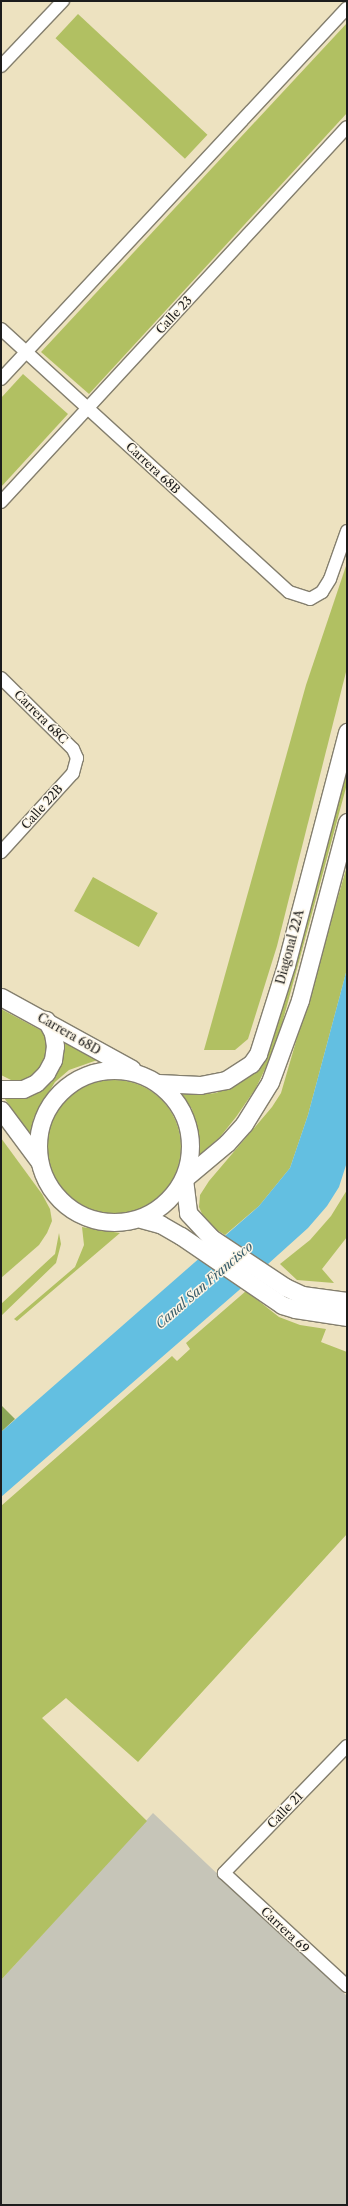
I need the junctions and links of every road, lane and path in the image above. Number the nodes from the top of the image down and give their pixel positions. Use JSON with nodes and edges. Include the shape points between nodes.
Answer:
{"nodes":[{"id":1,"x":63,"y":1,"type":"edge"},
{"id":2,"x":347,"y":8,"type":"edge"},
{"id":3,"x":1,"y":66,"type":"edge"},
{"id":4,"x":347,"y":127,"type":"edge"},
{"id":5,"x":1,"y":329,"type":"edge"},
{"id":6,"x":26,"y":352,"type":"junction"},
{"id":7,"x":1,"y":379,"type":"edge"},
{"id":8,"x":87,"y":407,"type":"junction"},
{"id":9,"x":1,"y":502,"type":"edge"},
{"id":10,"x":347,"y":531,"type":"edge"},
{"id":11,"x":1,"y":678,"type":"edge"},
{"id":12,"x":347,"y":732,"type":"edge"},
{"id":13,"x":77,"y":758,"type":"joint"},
{"id":14,"x":347,"y":822,"type":"edge"},
{"id":15,"x":1,"y":852,"type":"edge"},
{"id":16,"x":1,"y":997,"type":"edge"},
{"id":17,"x":46,"y":1020,"type":"junction"},
{"id":18,"x":137,"y":1073,"type":"junction"},
{"id":19,"x":158,"y":1083,"type":"junction"},
{"id":20,"x":1,"y":1089,"type":"edge"},
{"id":21,"x":1,"y":1110,"type":"edge"},
{"id":22,"x":39,"y":1161,"type":"junction"},
{"id":23,"x":184,"y":1179,"type":"junction"},
{"id":24,"x":141,"y":1219,"type":"junction"},
{"id":25,"x":206,"y":1243,"type":"junction"},
{"id":26,"x":262,"y":1283,"type":"junction"},
{"id":27,"x":347,"y":1301,"type":"edge"},
{"id":28,"x":347,"y":1317,"type":"edge"},
{"id":29,"x":347,"y":1746,"type":"edge"},
{"id":30,"x":224,"y":1873,"type":"joint"},
{"id":31,"x":347,"y":1986,"type":"edge"}],
"edges":[{"from":1,"to":3,"type":"street"},
{"from":2,"to":6,"type":"street"},
{"from":4,"to":8,"type":"street","name":"Calle 23"},
{"from":5,"to":6,"type":"street","name":"Carrera 68B"},
{"from":6,"to":7,"type":"street"},
{"from":6,"to":8,"type":"street","name":"Carrera 68B"},
{"from":8,"to":9,"type":"street","name":"Calle 23"},
{"from":8,"to":10,"type":"street","name":"Carrera 68B","via":[[289,592],[310,599],[322,592],[330,579]]},
{"from":11,"to":13,"type":"street","name":"Carrera 68C","via":[[73,749]]},
{"from":12,"to":19,"type":"main road","name":"Diagonal 22A","via":[[286,965],[258,1054],[251,1064],[226,1080],[200,1085]]},
{"from":13,"to":15,"type":"street","name":"Calle 22B","via":[[73,773]]},
{"from":14,"to":23,"type":"main road","name":"Diagonal 22A","via":[[300,1000],[270,1082],[244,1124],[227,1143]]},
{"from":16,"to":17,"type":"main road","name":"Carrera 68D"},
{"from":17,"to":18,"type":"main road","name":"Carrera 68D"},
{"from":17,"to":20,"type":"main road","via":[[53,1033],[55,1046],[53,1060],[46,1073],[36,1083],[24,1089]]},
{"from":18,"to":19,"type":"main road"},
{"from":18,"to":22,"type":"main road","via":[[116,1069],[93,1072],[72,1082],[55,1098],[44,1116],[38,1139]]},
{"from":19,"to":23,"type":"main road","via":[[172,1096],[183,1112],[189,1131],[191,1152]]},
{"from":21,"to":22,"type":"main road"},
{"from":22,"to":24,"type":"main road","via":[[47,1184],[62,1203],[80,1216],[109,1223]]},
{"from":23,"to":24,"type":"main road","via":[[164,1205]]},
{"from":23,"to":25,"type":"main road","via":[[188,1213]]},
{"from":24,"to":25,"type":"main road"},
{"from":25,"to":26,"type":"main road"},
{"from":26,"to":27,"type":"main road","via":[[302,1295]]},
{"from":26,"to":28,"type":"main road","via":[[295,1309]]},
{"from":29,"to":30,"type":"street","name":"Calle 21"},
{"from":30,"to":31,"type":"street","name":"Carrera 69"}]}
